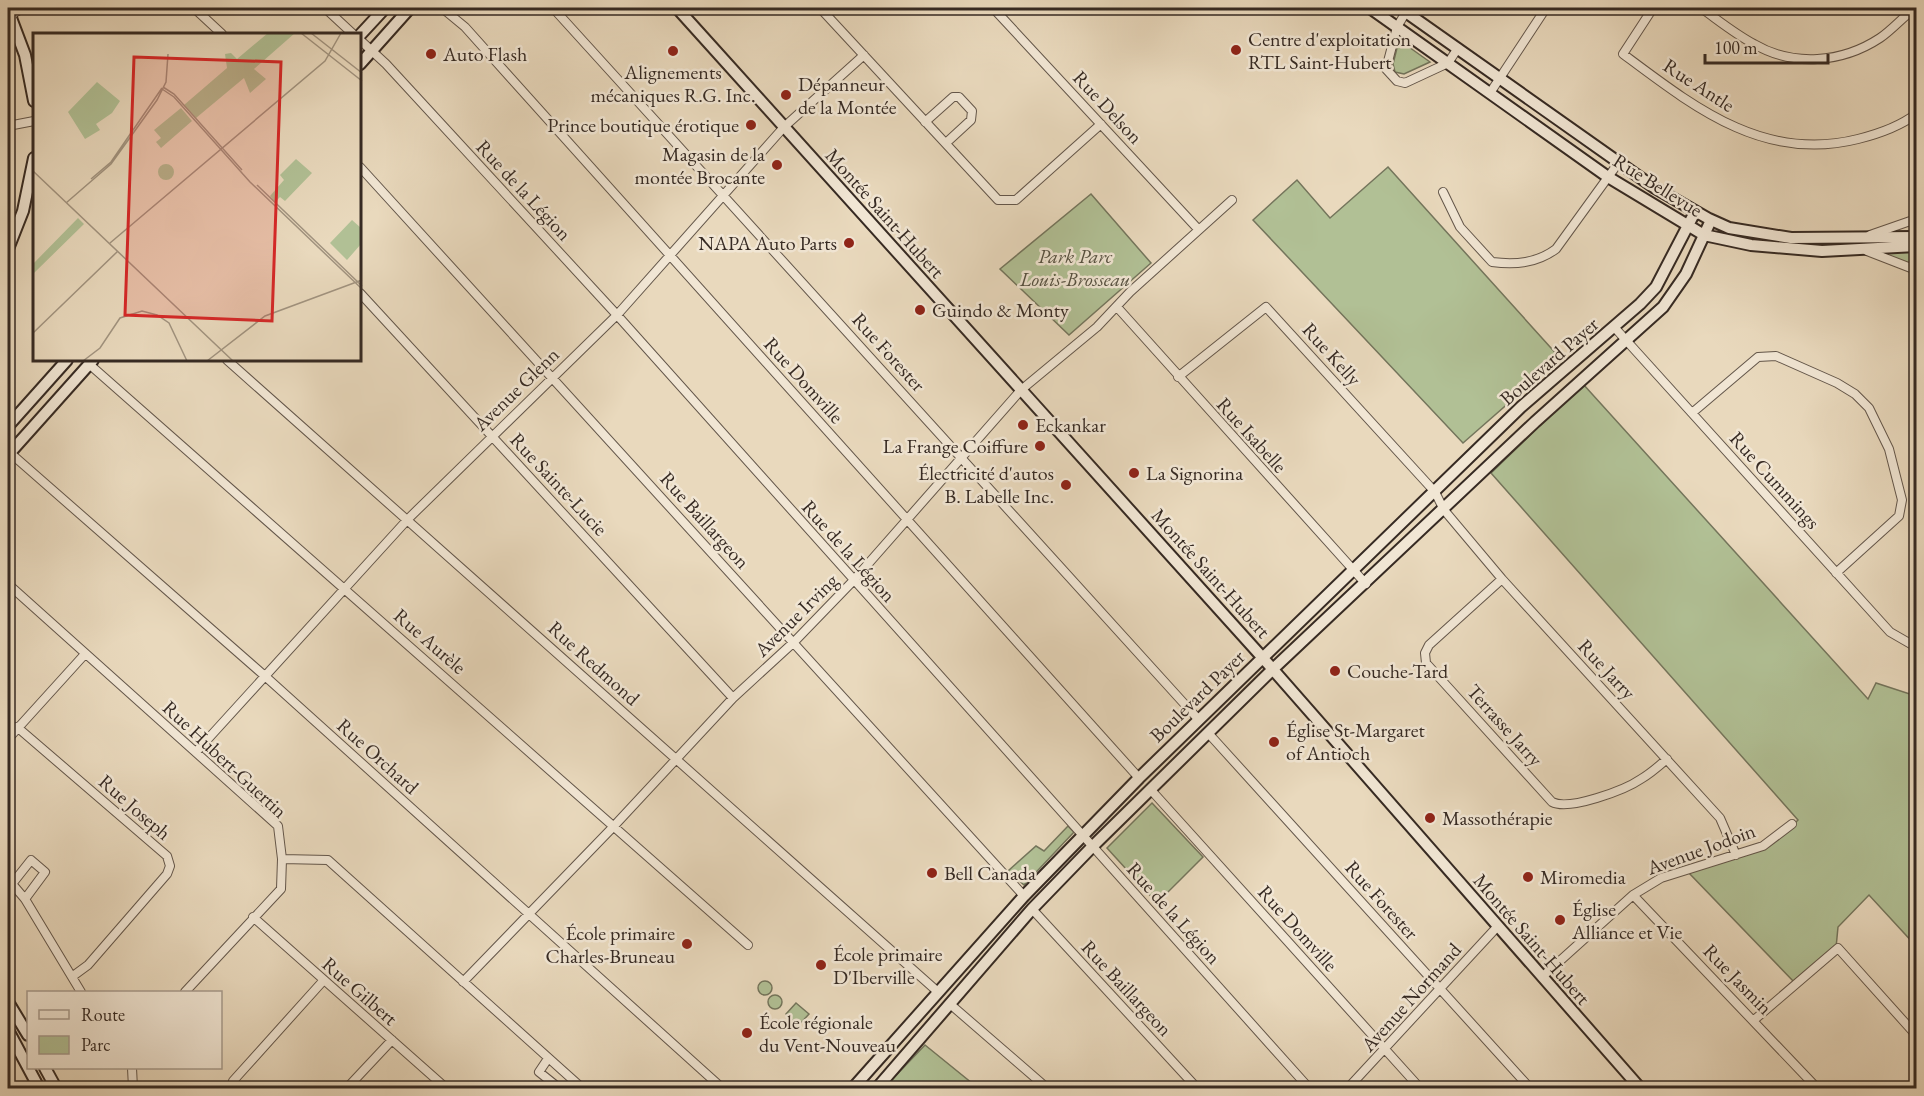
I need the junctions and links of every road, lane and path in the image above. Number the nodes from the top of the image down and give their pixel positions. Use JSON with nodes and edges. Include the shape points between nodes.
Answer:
{"nodes":[{"id":1,"x":23,"y":8,"type":"edge"},
{"id":2,"x":194,"y":8,"type":"edge"},
{"id":3,"x":325,"y":8,"type":"edge"},
{"id":4,"x":385,"y":8,"type":"edge"},
{"id":5,"x":411,"y":8,"type":"edge"},
{"id":6,"x":442,"y":8,"type":"edge"},
{"id":7,"x":553,"y":8,"type":"edge"},
{"id":8,"x":677,"y":8,"type":"edge"},
{"id":9,"x":820,"y":8,"type":"edge"},
{"id":10,"x":993,"y":8,"type":"edge"},
{"id":11,"x":1370,"y":8,"type":"edge"},
{"id":12,"x":1546,"y":8,"type":"edge"},
{"id":13,"x":1653,"y":8,"type":"edge"},
{"id":14,"x":1701,"y":8,"type":"edge"},
{"id":15,"x":1915,"y":8,"type":"edge"},
{"id":16,"x":1403,"y":10,"type":"edge"},
{"id":17,"x":9,"y":13,"type":"edge"},
{"id":18,"x":1397,"y":27,"type":"junction"},
{"id":19,"x":221,"y":33,"type":"edge"},
{"id":20,"x":352,"y":33,"type":"edge"},
{"id":21,"x":362,"y":33,"type":"edge"},
{"id":22,"x":13,"y":37,"type":"edge"},
{"id":23,"x":362,"y":42,"type":"edge"},
{"id":24,"x":1458,"y":48,"type":"junction"},
{"id":25,"x":372,"y":51,"type":"junction"},
{"id":26,"x":864,"y":55,"type":"junction"},
{"id":27,"x":362,"y":62,"type":"edge"},
{"id":28,"x":1448,"y":63,"type":"junction"},
{"id":29,"x":32,"y":70,"type":"edge"},
{"id":30,"x":1500,"y":77,"type":"junction"},
{"id":31,"x":33,"y":86,"type":"edge"},
{"id":32,"x":1490,"y":93,"type":"junction"},
{"id":33,"x":1917,"y":114,"type":"edge"},
{"id":34,"x":33,"y":121,"type":"edge"},
{"id":35,"x":926,"y":122,"type":"junction"},
{"id":36,"x":1101,"y":124,"type":"junction"},
{"id":37,"x":8,"y":126,"type":"edge"},
{"id":38,"x":784,"y":127,"type":"junction"},
{"id":39,"x":946,"y":143,"type":"junction"},
{"id":40,"x":1619,"y":162,"type":"junction"},
{"id":41,"x":33,"y":163,"type":"edge"},
{"id":42,"x":362,"y":169,"type":"edge"},
{"id":43,"x":1608,"y":177,"type":"junction"},
{"id":44,"x":1443,"y":192,"type":"dead end"},
{"id":45,"x":723,"y":193,"type":"junction"},
{"id":46,"x":1232,"y":200,"type":"dead end"},
{"id":47,"x":1695,"y":212,"type":"junction"},
{"id":48,"x":1917,"y":219,"type":"edge"},
{"id":49,"x":1711,"y":220,"type":"junction"},
{"id":50,"x":1687,"y":226,"type":"junction"},
{"id":51,"x":1198,"y":230,"type":"junction"},
{"id":52,"x":1704,"y":235,"type":"junction"},
{"id":53,"x":1917,"y":237,"type":"edge"},
{"id":54,"x":1861,"y":243,"type":"junction"},
{"id":55,"x":1917,"y":246,"type":"edge"},
{"id":56,"x":8,"y":249,"type":"edge"},
{"id":57,"x":668,"y":256,"type":"junction"},
{"id":58,"x":1917,"y":270,"type":"edge"},
{"id":59,"x":362,"y":295,"type":"edge"},
{"id":60,"x":1117,"y":307,"type":"junction"},
{"id":61,"x":617,"y":315,"type":"junction"},
{"id":62,"x":1615,"y":328,"type":"junction"},
{"id":63,"x":1627,"y":341,"type":"junction"},
{"id":64,"x":65,"y":362,"type":"edge"},
{"id":65,"x":91,"y":362,"type":"edge"},
{"id":66,"x":229,"y":362,"type":"edge"},
{"id":67,"x":1178,"y":377,"type":"junction"},
{"id":68,"x":552,"y":378,"type":"junction"},
{"id":69,"x":1021,"y":390,"type":"junction"},
{"id":70,"x":1692,"y":413,"type":"junction"},
{"id":71,"x":8,"y":426,"type":"edge"},
{"id":72,"x":491,"y":435,"type":"junction"},
{"id":73,"x":8,"y":453,"type":"edge"},
{"id":74,"x":962,"y":458,"type":"junction"},
{"id":75,"x":1435,"y":492,"type":"junction"},
{"id":76,"x":1444,"y":510,"type":"junction"},
{"id":77,"x":907,"y":518,"type":"junction"},
{"id":78,"x":408,"y":519,"type":"junction"},
{"id":79,"x":1352,"y":572,"type":"junction"},
{"id":80,"x":1836,"y":573,"type":"junction"},
{"id":81,"x":1502,"y":579,"type":"junction"},
{"id":82,"x":853,"y":581,"type":"junction"},
{"id":83,"x":8,"y":584,"type":"edge"},
{"id":84,"x":1366,"y":584,"type":"junction"},
{"id":85,"x":345,"y":588,"type":"junction"},
{"id":86,"x":794,"y":642,"type":"junction"},
{"id":87,"x":1917,"y":647,"type":"edge"},
{"id":88,"x":85,"y":654,"type":"junction"},
{"id":89,"x":1263,"y":657,"type":"junction"},
{"id":90,"x":1273,"y":669,"type":"junction"},
{"id":91,"x":266,"y":677,"type":"junction"},
{"id":92,"x":733,"y":698,"type":"junction"},
{"id":93,"x":1199,"y":720,"type":"junction"},
{"id":94,"x":17,"y":727,"type":"junction"},
{"id":95,"x":1209,"y":734,"type":"junction"},
{"id":96,"x":8,"y":739,"type":"edge"},
{"id":97,"x":196,"y":752,"type":"junction"},
{"id":98,"x":677,"y":759,"type":"junction"},
{"id":99,"x":1667,"y":759,"type":"junction"},
{"id":100,"x":1139,"y":778,"type":"junction"},
{"id":101,"x":1151,"y":790,"type":"junction"},
{"id":102,"x":1792,"y":824,"type":"dead end"},
{"id":103,"x":615,"y":826,"type":"junction"},
{"id":104,"x":1084,"y":834,"type":"junction"},
{"id":105,"x":1093,"y":846,"type":"junction"},
{"id":106,"x":1736,"y":855,"type":"junction"},
{"id":107,"x":282,"y":859,"type":"junction"},
{"id":108,"x":10,"y":882,"type":"edge"},
{"id":109,"x":1633,"y":895,"type":"junction"},
{"id":110,"x":1024,"y":896,"type":"junction"},
{"id":111,"x":24,"y":899,"type":"junction"},
{"id":112,"x":1032,"y":909,"type":"junction"},
{"id":113,"x":528,"y":914,"type":"junction"},
{"id":114,"x":253,"y":917,"type":"junction"},
{"id":115,"x":1497,"y":927,"type":"junction"},
{"id":116,"x":748,"y":945,"type":"dead end"},
{"id":117,"x":73,"y":976,"type":"junction"},
{"id":118,"x":1542,"y":977,"type":"junction"},
{"id":119,"x":323,"y":981,"type":"junction"},
{"id":120,"x":463,"y":982,"type":"junction"},
{"id":121,"x":1440,"y":989,"type":"junction"},
{"id":122,"x":80,"y":991,"type":"edge"},
{"id":123,"x":187,"y":991,"type":"edge"},
{"id":124,"x":938,"y":992,"type":"junction"},
{"id":125,"x":8,"y":1002,"type":"edge"},
{"id":126,"x":950,"y":1004,"type":"junction"},
{"id":127,"x":1754,"y":1020,"type":"junction"},
{"id":128,"x":8,"y":1030,"type":"edge"},
{"id":129,"x":27,"y":1033,"type":"edge"},
{"id":130,"x":1917,"y":1035,"type":"edge"},
{"id":131,"x":392,"y":1040,"type":"junction"},
{"id":132,"x":1385,"y":1050,"type":"junction"},
{"id":133,"x":547,"y":1059,"type":"junction"},
{"id":134,"x":27,"y":1066,"type":"edge"},
{"id":135,"x":28,"y":1069,"type":"edge"},
{"id":136,"x":46,"y":1069,"type":"edge"},
{"id":137,"x":132,"y":1069,"type":"edge"},
{"id":138,"x":39,"y":1089,"type":"edge"},
{"id":139,"x":56,"y":1089,"type":"edge"},
{"id":140,"x":133,"y":1089,"type":"edge"},
{"id":141,"x":231,"y":1089,"type":"edge"},
{"id":142,"x":347,"y":1089,"type":"edge"},
{"id":143,"x":446,"y":1089,"type":"edge"},
{"id":144,"x":559,"y":1089,"type":"edge"},
{"id":145,"x":582,"y":1089,"type":"edge"},
{"id":146,"x":722,"y":1089,"type":"edge"},
{"id":147,"x":854,"y":1089,"type":"edge"},
{"id":148,"x":877,"y":1089,"type":"edge"},
{"id":149,"x":1047,"y":1089,"type":"edge"},
{"id":150,"x":1197,"y":1089,"type":"edge"},
{"id":151,"x":1309,"y":1089,"type":"edge"},
{"id":152,"x":1348,"y":1089,"type":"edge"},
{"id":153,"x":1420,"y":1089,"type":"edge"},
{"id":154,"x":1530,"y":1089,"type":"edge"},
{"id":155,"x":1640,"y":1089,"type":"edge"},
{"id":156,"x":1817,"y":1089,"type":"edge"}],
"edges":[{"from":1,"to":17,"type":"street"},
{"from":2,"to":19,"type":"street"},
{"from":3,"to":20,"type":"street"},
{"from":4,"to":21,"type":"street"},
{"from":5,"to":25,"type":"street"},
{"from":6,"to":57,"type":"street","name":"Rue Domville","via":[[465,27]]},
{"from":7,"to":45,"type":"street","name":"Rue Forester"},
{"from":8,"to":38,"type":"street","name":"Montée Saint-Hubert"},
{"from":9,"to":26,"type":"street"},
{"from":10,"to":36,"type":"street","name":"Rue Delson"},
{"from":11,"to":18,"type":"street","name":"Rue Bellevue"},
{"from":12,"to":30,"type":"street"},
{"from":13,"to":33,"type":"street","name":"Rue Antle","via":[[1623,54],[1716,119],[1761,138],[1803,146],[1841,144],[1879,134]]},
{"from":14,"to":15,"type":"street","via":[[1755,45],[1798,60],[1822,60],[1844,54],[1881,37]]},
{"from":16,"to":18,"type":"street","name":"Rue Bellevue"},
{"from":16,"to":24,"type":"street","name":"Rue Bellevue"},
{"from":17,"to":22,"type":"street"},
{"from":18,"to":28,"type":"street","name":"Rue Bellevue"},
{"from":18,"to":28,"type":"street","name":"Rue Bellevue","via":[[1386,69],[1396,81],[1405,83]]},
{"from":22,"to":29,"type":"street"},
{"from":23,"to":25,"type":"street","name":"Rue de la Légion"},
{"from":24,"to":28,"type":"street"},
{"from":24,"to":30,"type":"street","name":"Rue Bellevue"},
{"from":25,"to":27,"type":"street"},
{"from":25,"to":61,"type":"street","name":"Rue de la Légion"},
{"from":26,"to":35,"type":"street"},
{"from":26,"to":38,"type":"street","name":"Avenue Glenn"},
{"from":28,"to":32,"type":"street","name":"Rue Bellevue"},
{"from":29,"to":31,"type":"street"},
{"from":30,"to":32,"type":"street"},
{"from":30,"to":40,"type":"street","name":"Rue Bellevue"},
{"from":32,"to":43,"type":"street","name":"Rue Bellevue"},
{"from":34,"to":37,"type":"street"},
{"from":35,"to":39,"type":"street"},
{"from":35,"to":39,"type":"street","via":[[953,97],[959,97],[972,111],[971,120]]},
{"from":36,"to":39,"type":"street","via":[[1016,200],[998,200]]},
{"from":36,"to":51,"type":"street","name":"Rue Delson"},
{"from":38,"to":45,"type":"street","name":"Avenue Glenn"},
{"from":38,"to":69,"type":"street","name":"Montée Saint-Hubert"},
{"from":40,"to":43,"type":"street"},
{"from":40,"to":47,"type":"street","name":"Rue Bellevue"},
{"from":41,"to":56,"type":"street","via":[[23,211]]},
{"from":42,"to":68,"type":"street","name":"Rue Baillargeon"},
{"from":43,"to":44,"type":"street","via":[[1557,249],[1543,258],[1511,265],[1492,262],[1460,227]]},
{"from":43,"to":50,"type":"street","name":"Rue Bellevue"},
{"from":45,"to":57,"type":"street","name":"Avenue Glenn"},
{"from":45,"to":74,"type":"street","name":"Rue Forester"},
{"from":46,"to":51,"type":"street","name":"Avenue Irving"},
{"from":47,"to":49,"type":"street","name":"Rue Bellevue"},
{"from":47,"to":50,"type":"street","name":"Boulevard Payer"},
{"from":48,"to":54,"type":"street","name":"Rue Bellevue"},
{"from":49,"to":52,"type":"street","name":"Boulevard Payer"},
{"from":49,"to":54,"type":"street","name":"Rue Bellevue","via":[[1730,228],[1791,238]]},
{"from":50,"to":52,"type":"street","name":"Rue Bellevue"},
{"from":50,"to":62,"type":"street","name":"Boulevard Payer","via":[[1656,287]]},
{"from":51,"to":60,"type":"street","name":"Avenue Irving"},
{"from":52,"to":54,"type":"street","name":"Rue Bellevue","via":[[1822,251]]},
{"from":52,"to":63,"type":"street","name":"Boulevard Payer","via":[[1686,273],[1663,307]]},
{"from":53,"to":54,"type":"street","name":"Rue Bellevue"},
{"from":54,"to":55,"type":"street","name":"Rue Bellevue"},
{"from":54,"to":58,"type":"street"},
{"from":57,"to":61,"type":"street","name":"Avenue Glenn"},
{"from":57,"to":77,"type":"street","name":"Rue Domville"},
{"from":59,"to":72,"type":"street","name":"Rue Sainte-Lucie"},
{"from":60,"to":67,"type":"street","name":"Rue Isabelle"},
{"from":60,"to":69,"type":"street","name":"Avenue Irving"},
{"from":61,"to":68,"type":"street","name":"Avenue Glenn"},
{"from":61,"to":82,"type":"street","name":"Rue de la Légion"},
{"from":62,"to":63,"type":"street","name":"Rue Cummings"},
{"from":62,"to":75,"type":"street","name":"Boulevard Payer","via":[[1521,407]]},
{"from":63,"to":70,"type":"street","name":"Rue Cummings"},
{"from":63,"to":76,"type":"street","name":"Boulevard Payer","via":[[1534,422]]},
{"from":64,"to":71,"type":"street"},
{"from":65,"to":73,"type":"street"},
{"from":65,"to":85,"type":"street","name":"Rue Aurèle"},
{"from":66,"to":78,"type":"street","name":"Rue Redmond"},
{"from":67,"to":75,"type":"street","name":"Rue Kelly","via":[[1266,307]]},
{"from":67,"to":79,"type":"street","name":"Rue Isabelle"},
{"from":68,"to":72,"type":"street","name":"Avenue Glenn"},
{"from":68,"to":86,"type":"street","name":"Rue Baillargeon"},
{"from":69,"to":74,"type":"street","name":"Avenue Irving"},
{"from":69,"to":89,"type":"street","name":"Montée Saint-Hubert"},
{"from":70,"to":80,"type":"street","name":"Rue Cummings"},
{"from":70,"to":80,"type":"street","via":[[1758,357],[1776,356],[1837,383],[1869,408],[1889,449],[1902,500],[1899,516]]},
{"from":72,"to":78,"type":"street","name":"Avenue Glenn"},
{"from":72,"to":92,"type":"street","name":"Rue Sainte-Lucie"},
{"from":73,"to":91,"type":"street","name":"Rue Orchard"},
{"from":74,"to":77,"type":"street","name":"Avenue Irving"},
{"from":74,"to":93,"type":"street","name":"Rue Forester"},
{"from":75,"to":76,"type":"street","name":"Rue Kelly"},
{"from":75,"to":79,"type":"street","name":"Boulevard Payer"},
{"from":76,"to":81,"type":"street","name":"Rue Jarry"},
{"from":76,"to":84,"type":"street","name":"Boulevard Payer"},
{"from":77,"to":82,"type":"street","name":"Avenue Irving"},
{"from":77,"to":100,"type":"street","name":"Rue Domville"},
{"from":78,"to":85,"type":"street","name":"Avenue Glenn"},
{"from":78,"to":98,"type":"street","name":"Rue Redmond"},
{"from":79,"to":84,"type":"street","name":"Rue Isabelle"},
{"from":79,"to":89,"type":"street","name":"Boulevard Payer"},
{"from":80,"to":87,"type":"street","name":"Rue Cummings","via":[[1890,632]]},
{"from":81,"to":99,"type":"street","name":"Rue Jarry"},
{"from":81,"to":99,"type":"street","name":"Terrasse Jarry","via":[[1429,645],[1426,663],[1552,802],[1567,806],[1622,789],[1641,780]]},
{"from":82,"to":86,"type":"street","name":"Avenue Irving"},
{"from":82,"to":104,"type":"street","name":"Rue de la Légion"},
{"from":83,"to":88,"type":"street","name":"Rue Hubert-Guertin"},
{"from":84,"to":90,"type":"street","name":"Boulevard Payer"},
{"from":85,"to":91,"type":"street","name":"Avenue Glenn"},
{"from":85,"to":103,"type":"street","name":"Rue Aurèle"},
{"from":86,"to":92,"type":"street","name":"Avenue Irving"},
{"from":86,"to":110,"type":"street","name":"Rue Baillargeon"},
{"from":88,"to":94,"type":"street"},
{"from":88,"to":97,"type":"street","name":"Rue Hubert-Guertin"},
{"from":89,"to":90,"type":"street","name":"Montée Saint-Hubert"},
{"from":89,"to":93,"type":"street","name":"Boulevard Payer"},
{"from":90,"to":95,"type":"street","name":"Boulevard Payer"},
{"from":90,"to":115,"type":"street","name":"Montée Saint-Hubert"},
{"from":91,"to":97,"type":"street","name":"Avenue Glenn"},
{"from":91,"to":113,"type":"street","name":"Rue Orchard"},
{"from":92,"to":98,"type":"street","name":"Avenue Irving"},
{"from":93,"to":100,"type":"street","name":"Boulevard Payer"},
{"from":94,"to":96,"type":"street"},
{"from":94,"to":117,"type":"street","name":"Rue Joseph","via":[[166,856],[170,866],[88,964]]},
{"from":95,"to":101,"type":"street","name":"Boulevard Payer"},
{"from":95,"to":121,"type":"street","name":"Rue Forester"},
{"from":97,"to":107,"type":"street","name":"Rue Hubert-Guertin","via":[[278,826]]},
{"from":98,"to":103,"type":"street","name":"Avenue Irving"},
{"from":98,"to":124,"type":"street","name":"Rue Redmond"},
{"from":99,"to":106,"type":"street","name":"Rue Jarry","via":[[1720,818]]},
{"from":100,"to":104,"type":"street","name":"Boulevard Payer"},
{"from":101,"to":105,"type":"street","name":"Boulevard Payer"},
{"from":101,"to":132,"type":"street","name":"Rue Domville"},
{"from":102,"to":106,"type":"street","name":"Avenue Jodoin","via":[[1763,846]]},
{"from":103,"to":113,"type":"street","name":"Avenue Irving"},
{"from":103,"to":116,"type":"street","name":"Rue Aurèle"},
{"from":104,"to":105,"type":"street","name":"Rue de la Légion"},
{"from":104,"to":110,"type":"street","name":"Boulevard Payer"},
{"from":105,"to":112,"type":"street","name":"Boulevard Payer"},
{"from":105,"to":151,"type":"street","name":"Rue de la Légion"},
{"from":106,"to":109,"type":"street","name":"Avenue Jodoin","via":[[1661,878]]},
{"from":107,"to":114,"type":"street","name":"Rue Hubert-Guertin","via":[[281,889]]},
{"from":107,"to":120,"type":"street","via":[[328,860]]},
{"from":108,"to":111,"type":"street"},
{"from":108,"to":111,"type":"street","via":[[31,860],[45,872]]},
{"from":109,"to":118,"type":"street","name":"Avenue Jodoin"},
{"from":109,"to":127,"type":"street","name":"Rue Jasmin"},
{"from":110,"to":124,"type":"street","name":"Boulevard Payer"},
{"from":111,"to":117,"type":"street"},
{"from":112,"to":126,"type":"street","name":"Boulevard Payer"},
{"from":112,"to":150,"type":"street","name":"Rue Baillargeon"},
{"from":113,"to":120,"type":"street","name":"Avenue Irving"},
{"from":113,"to":146,"type":"street","name":"Rue Orchard"},
{"from":114,"to":119,"type":"street","name":"Rue Gilbert"},
{"from":114,"to":123,"type":"street","name":"Rue Hubert-Guertin"},
{"from":115,"to":118,"type":"street","name":"Montée Saint-Hubert"},
{"from":115,"to":121,"type":"street","name":"Avenue Normand"},
{"from":117,"to":122,"type":"street"},
{"from":118,"to":155,"type":"street","name":"Montée Saint-Hubert"},
{"from":119,"to":131,"type":"street","name":"Rue Gilbert"},
{"from":119,"to":141,"type":"street","via":[[233,1081]]},
{"from":120,"to":133,"type":"street"},
{"from":121,"to":132,"type":"street","name":"Avenue Normand"},
{"from":121,"to":154,"type":"street","name":"Rue Forester"},
{"from":124,"to":147,"type":"street","name":"Boulevard Payer"},
{"from":125,"to":129,"type":"street"},
{"from":126,"to":148,"type":"street","name":"Boulevard Payer"},
{"from":126,"to":149,"type":"street"},
{"from":127,"to":130,"type":"street","via":[[1838,948]]},
{"from":127,"to":156,"type":"street","name":"Rue Jasmin"},
{"from":128,"to":134,"type":"street"},
{"from":131,"to":142,"type":"street"},
{"from":131,"to":143,"type":"street","name":"Rue Gilbert"},
{"from":132,"to":152,"type":"street","name":"Avenue Normand"},
{"from":132,"to":153,"type":"street","name":"Rue Domville"},
{"from":133,"to":144,"type":"street","via":[[539,1072]]},
{"from":133,"to":145,"type":"street"},
{"from":135,"to":138,"type":"street"},
{"from":136,"to":139,"type":"street"},
{"from":137,"to":140,"type":"street"}]}
